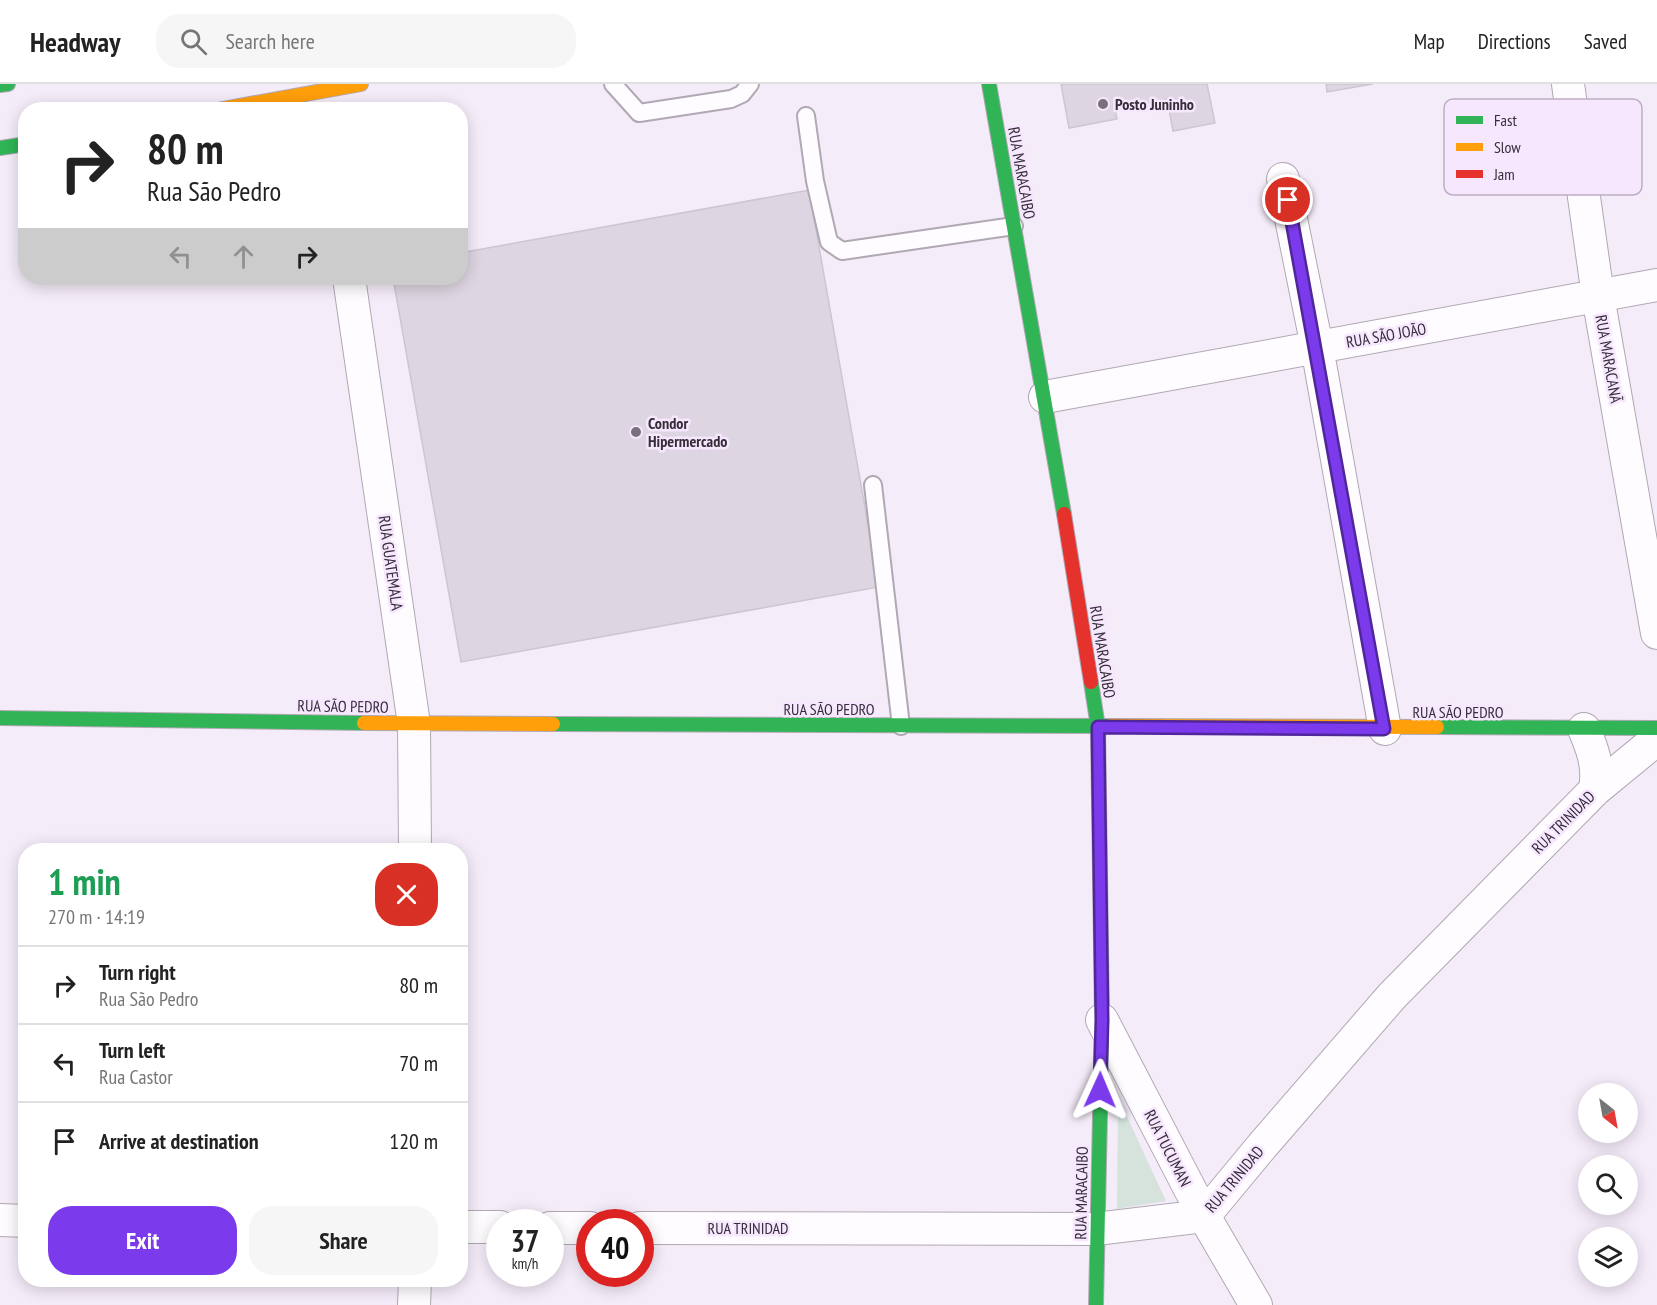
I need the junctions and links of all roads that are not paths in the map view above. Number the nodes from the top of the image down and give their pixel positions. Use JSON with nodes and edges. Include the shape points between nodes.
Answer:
{"nodes":[{"id":1,"x":8,"y":84,"type":"edge"},
{"id":2,"x":361,"y":84,"type":"edge"},
{"id":3,"x":613,"y":84,"type":"edge"},
{"id":4,"x":750,"y":84,"type":"edge"},
{"id":5,"x":989,"y":84,"type":"edge"},
{"id":6,"x":1568,"y":84,"type":"edge"},
{"id":7,"x":0,"y":85,"type":"edge"},
{"id":8,"x":1570,"y":99,"type":"edge"},
{"id":9,"x":323,"y":100,"type":"edge"},
{"id":10,"x":302,"y":102,"type":"edge"},
{"id":11,"x":806,"y":117,"type":"dead end"},
{"id":12,"x":18,"y":145,"type":"edge"},
{"id":13,"x":0,"y":148,"type":"edge"},
{"id":14,"x":1283,"y":179,"type":"dead end"},
{"id":15,"x":1584,"y":195,"type":"edge"},
{"id":16,"x":1014,"y":226,"type":"junction"},
{"id":17,"x":350,"y":285,"type":"edge"},
{"id":18,"x":1657,"y":285,"type":"edge"},
{"id":19,"x":1598,"y":296,"type":"junction"},
{"id":20,"x":1317,"y":347,"type":"junction"},
{"id":21,"x":1045,"y":397,"type":"junction"},
{"id":22,"x":873,"y":485,"type":"dead end"},
{"id":23,"x":1657,"y":633,"type":"edge"},
{"id":24,"x":0,"y":718,"type":"edge"},
{"id":25,"x":414,"y":724,"type":"junction"},
{"id":26,"x":902,"y":726,"type":"junction"},
{"id":27,"x":1098,"y":727,"type":"junction"},
{"id":28,"x":1657,"y":728,"type":"edge"},
{"id":29,"x":1384,"y":729,"type":"junction"},
{"id":30,"x":1584,"y":729,"type":"junction"},
{"id":31,"x":1657,"y":739,"type":"edge"},
{"id":32,"x":1595,"y":790,"type":"junction"},
{"id":33,"x":415,"y":843,"type":"edge"},
{"id":34,"x":1102,"y":1020,"type":"junction"},
{"id":35,"x":1204,"y":1216,"type":"junction"},
{"id":36,"x":0,"y":1220,"type":"edge"},
{"id":37,"x":18,"y":1221,"type":"edge"},
{"id":38,"x":468,"y":1227,"type":"edge"},
{"id":39,"x":486,"y":1227,"type":"edge"},
{"id":40,"x":654,"y":1228,"type":"edge"},
{"id":41,"x":1096,"y":1229,"type":"junction"},
{"id":42,"x":415,"y":1287,"type":"edge"},
{"id":43,"x":414,"y":1305,"type":"edge"},
{"id":44,"x":1096,"y":1305,"type":"edge"},
{"id":45,"x":1256,"y":1305,"type":"edge"}],
"edges":[{"from":1,"to":7,"type":"street"},
{"from":2,"to":9,"type":"street"},
{"from":3,"to":4,"type":"lane","via":[[639,113],[730,99],[742,94]]},
{"from":5,"to":16,"type":"street","name":"RUA MARACAIBO"},
{"from":6,"to":8,"type":"street","name":"RUA MARACANÃ"},
{"from":9,"to":10,"type":"street"},
{"from":11,"to":16,"type":"lane","via":[[815,181],[829,242],[835,248],[842,251]]},
{"from":12,"to":13,"type":"street"},
{"from":14,"to":20,"type":"street"},
{"from":15,"to":19,"type":"street","name":"RUA MARACANÃ"},
{"from":16,"to":21,"type":"street","name":"RUA MARACAIBO"},
{"from":17,"to":25,"type":"street","name":"RUA GUATEMALA"},
{"from":18,"to":19,"type":"street","name":"RUA SÃO JOÃO"},
{"from":19,"to":20,"type":"street","name":"RUA SÃO JOÃO"},
{"from":19,"to":23,"type":"street","name":"RUA MARACANÃ"},
{"from":20,"to":21,"type":"street","name":"RUA SÃO JOÃO"},
{"from":20,"to":29,"type":"street"},
{"from":21,"to":27,"type":"street","name":"RUA MARACAIBO"},
{"from":22,"to":26,"type":"lane"},
{"from":24,"to":25,"type":"street","name":"RUA SÃO PEDRO"},
{"from":25,"to":26,"type":"street","name":"RUA SÃO PEDRO"},
{"from":25,"to":33,"type":"street","name":"RUA GUATEMALA"},
{"from":26,"to":27,"type":"street","name":"RUA SÃO PEDRO"},
{"from":27,"to":29,"type":"street","name":"RUA SÃO PEDRO"},
{"from":27,"to":34,"type":"street","name":"RUA MARACAIBO"},
{"from":28,"to":30,"type":"street","name":"RUA SÃO PEDRO"},
{"from":29,"to":30,"type":"street","name":"RUA SÃO PEDRO"},
{"from":30,"to":32,"type":"street","via":[[1596,758]]},
{"from":31,"to":32,"type":"street","name":"RUA TRINIDAD"},
{"from":32,"to":35,"type":"street","name":"RUA TRINIDAD","via":[[1392,996]]},
{"from":34,"to":35,"type":"street","name":"RUA TUCUMAN"},
{"from":34,"to":41,"type":"street","name":"RUA MARACAIBO"},
{"from":35,"to":41,"type":"street","name":"RUA TRINIDAD"},
{"from":35,"to":45,"type":"street","name":"RUA TUCUMAN"},
{"from":36,"to":37,"type":"street"},
{"from":38,"to":39,"type":"street"},
{"from":40,"to":41,"type":"street","name":"RUA TRINIDAD"},
{"from":41,"to":44,"type":"street","name":"RUA MARACAIBO"},
{"from":42,"to":43,"type":"street"}]}
